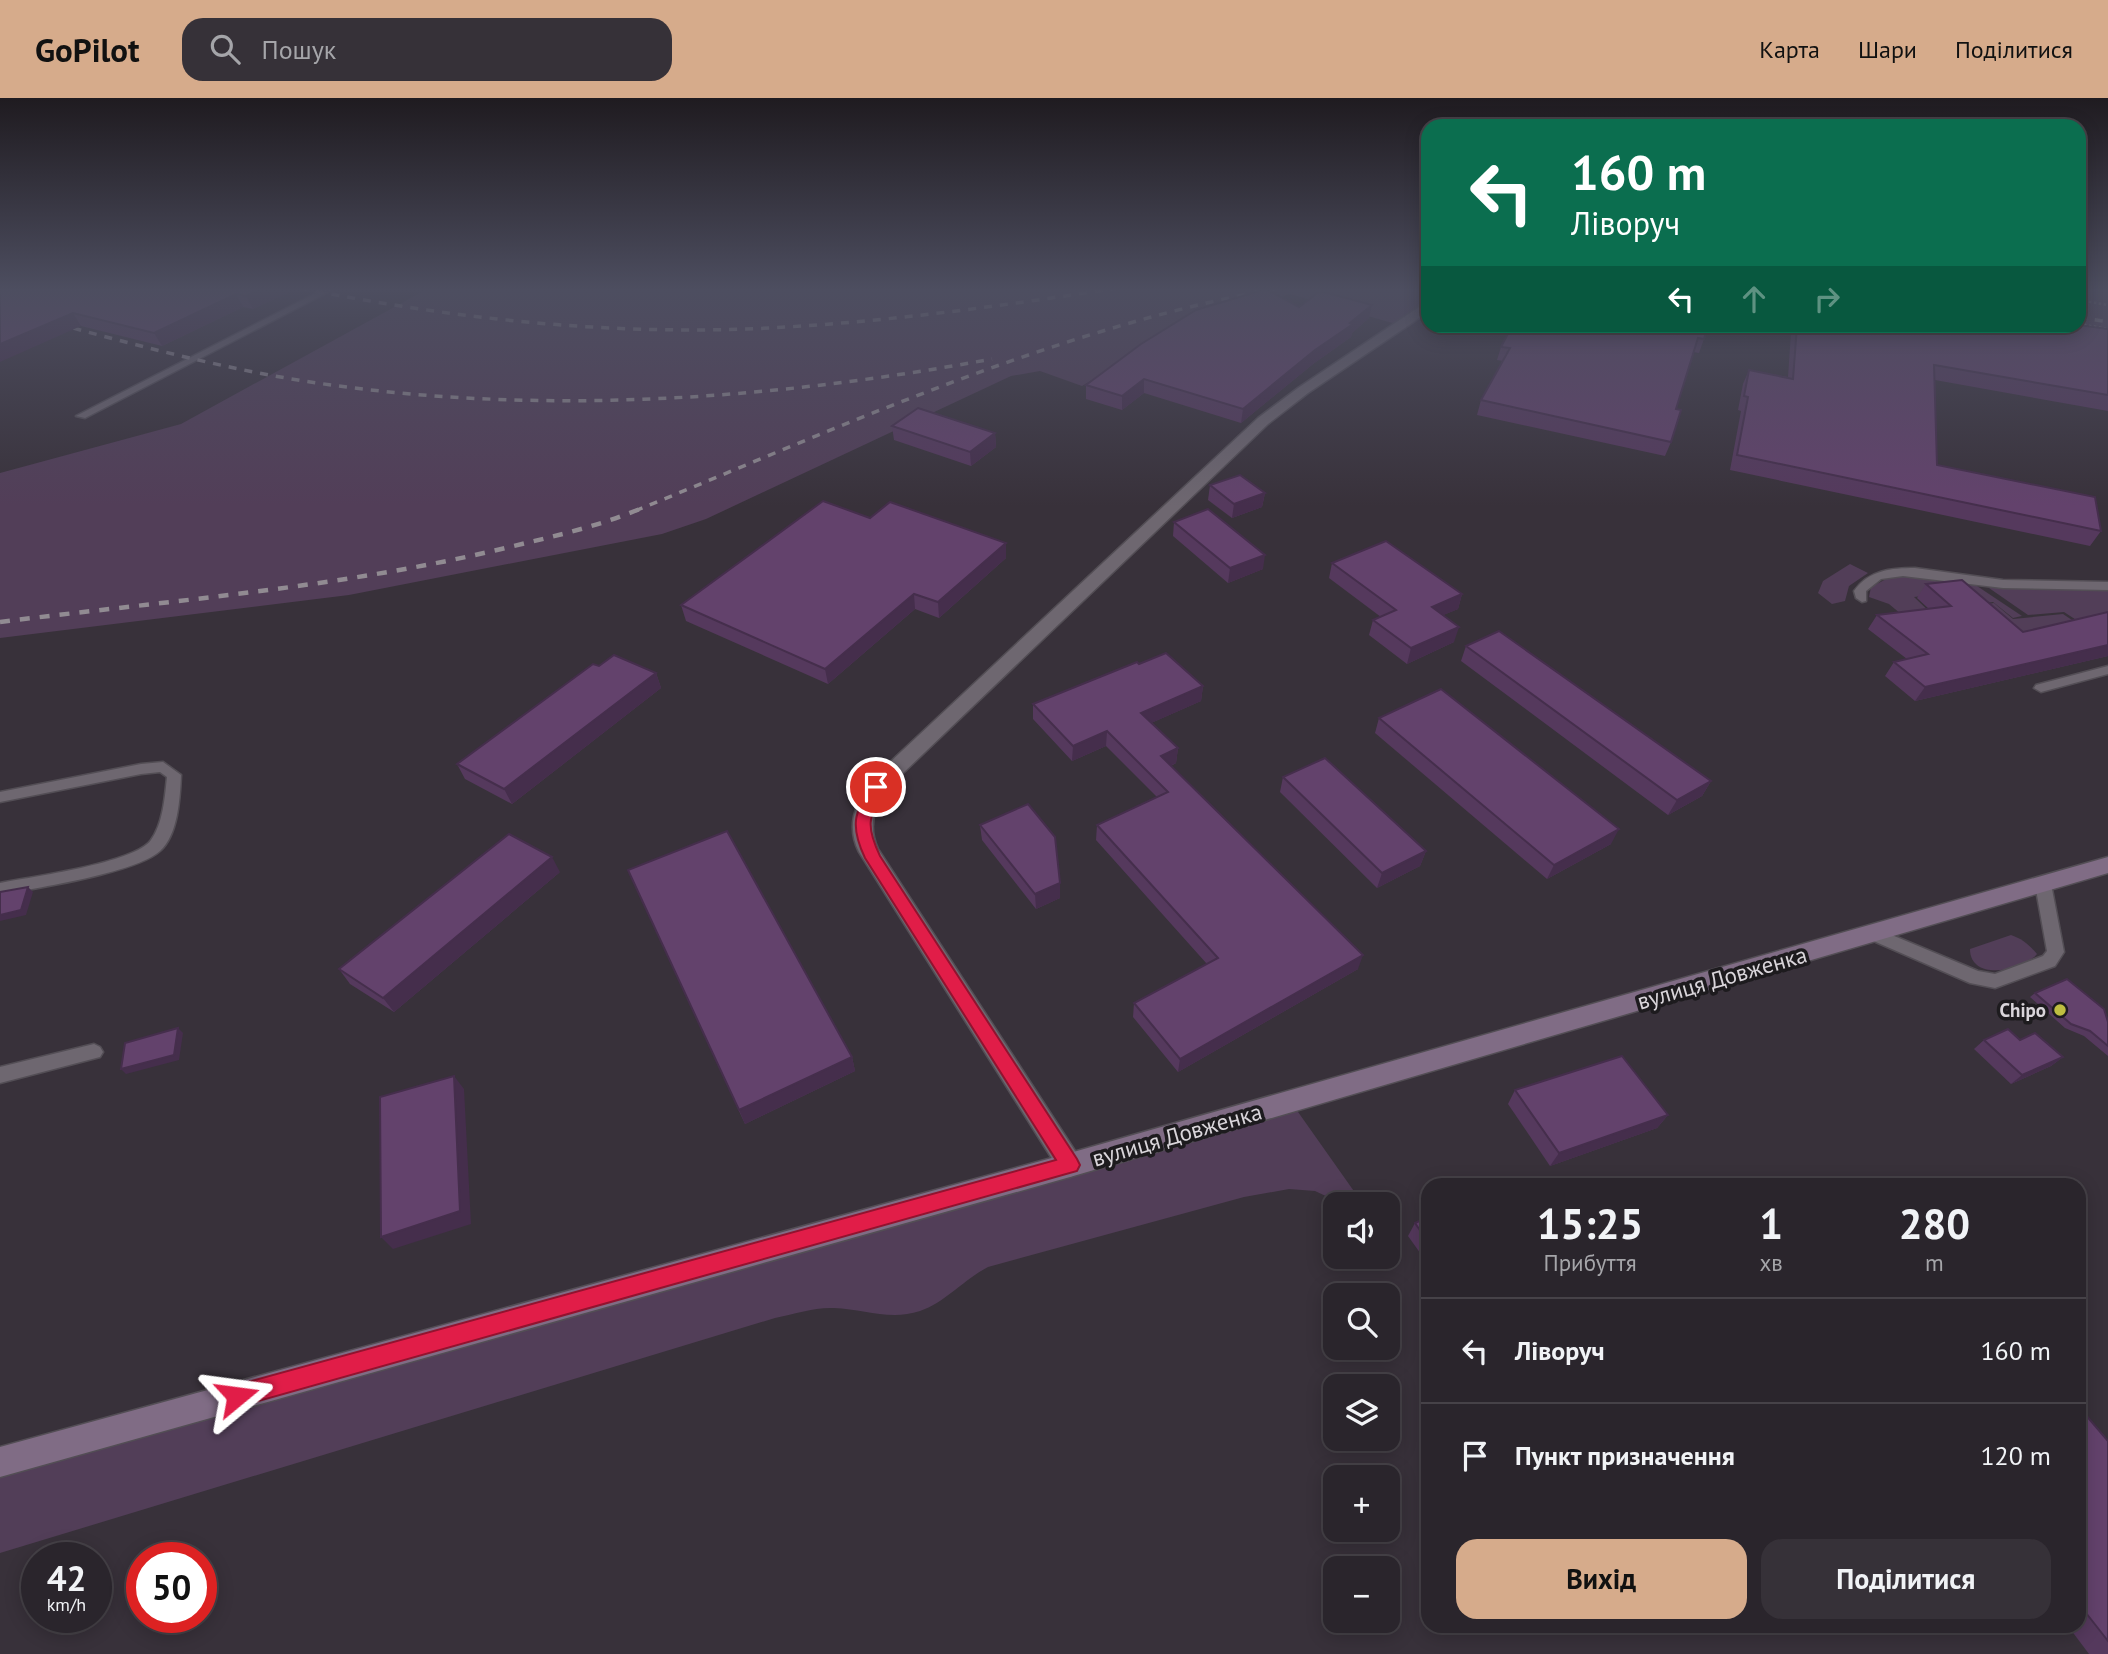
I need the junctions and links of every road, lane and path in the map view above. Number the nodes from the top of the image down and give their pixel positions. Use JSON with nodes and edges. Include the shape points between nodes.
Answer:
{"nodes":[{"id":1,"x":190,"y":361,"type":"edge"},
{"id":2,"x":1349,"y":361,"type":"edge"},
{"id":3,"x":81,"y":416,"type":"dead end"},
{"id":4,"x":2108,"y":586,"type":"edge"},
{"id":5,"x":1862,"y":598,"type":"dead end"},
{"id":6,"x":2108,"y":670,"type":"edge"},
{"id":7,"x":2041,"y":688,"type":"dead end"},
{"id":8,"x":0,"y":797,"type":"edge"},
{"id":9,"x":2108,"y":865,"type":"edge"},
{"id":10,"x":2043,"y":884,"type":"junction"},
{"id":11,"x":0,"y":888,"type":"edge"},
{"id":12,"x":1875,"y":934,"type":"junction"},
{"id":13,"x":94,"y":1052,"type":"dead end"},
{"id":14,"x":0,"y":1075,"type":"edge"},
{"id":15,"x":1070,"y":1165,"type":"junction"},
{"id":16,"x":0,"y":1462,"type":"edge"}],
"edges":[{"from":1,"to":3,"type":"lane"},
{"from":2,"to":15,"type":"street","via":[[1263,421],[876,787],[864,813],[862,834],[873,858]]},
{"from":4,"to":5,"type":"lane","via":[[1989,583],[1906,572],[1875,576],[1860,591]]},
{"from":6,"to":7,"type":"lane"},
{"from":8,"to":11,"type":"lane","via":[[141,769],[163,767],[174,775],[163,833],[152,850],[124,861]]},
{"from":9,"to":10,"type":"main road","name":"вулиця Довженка"},
{"from":10,"to":12,"type":"main road","name":"вулиця Довженка"},
{"from":10,"to":12,"type":"lane","via":[[2056,952],[2049,961],[1995,981],[1976,978]]},
{"from":12,"to":15,"type":"main road","name":"вулиця Довженка"},
{"from":13,"to":14,"type":"lane"},
{"from":15,"to":16,"type":"main road","name":"вулиця Довженка"}]}
